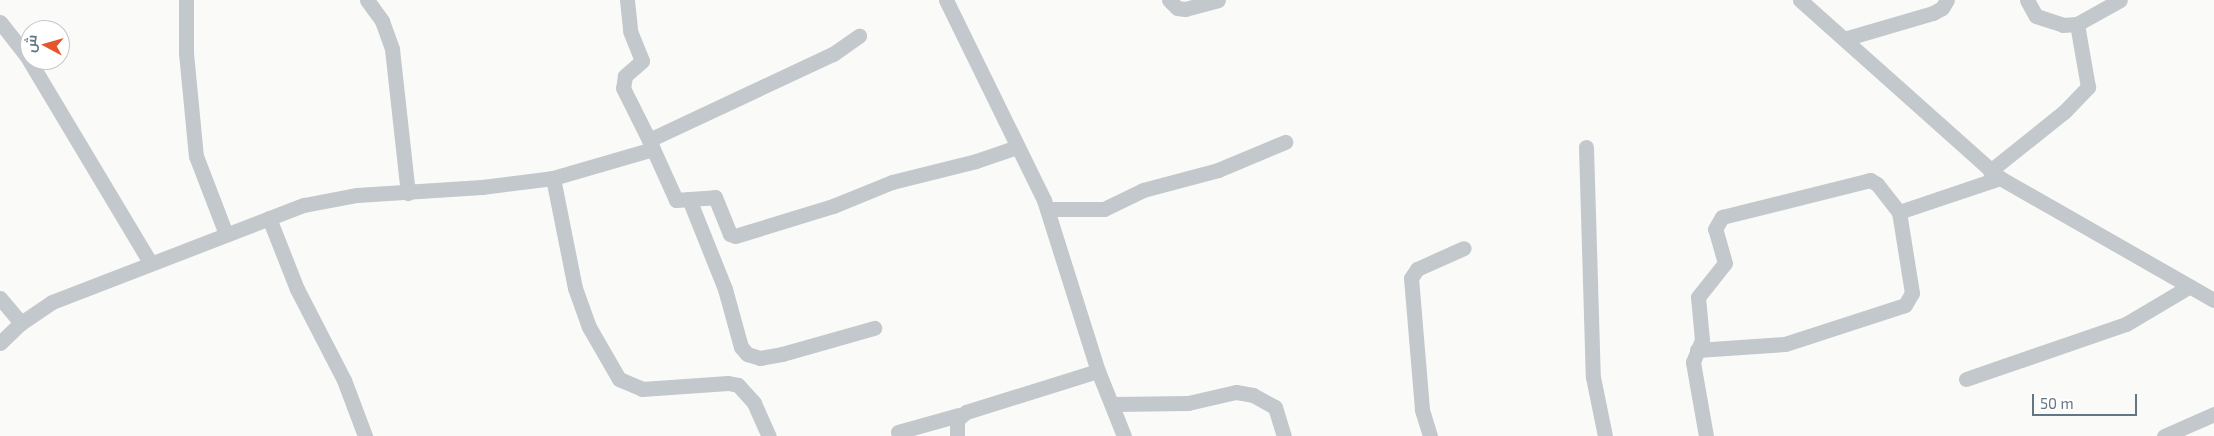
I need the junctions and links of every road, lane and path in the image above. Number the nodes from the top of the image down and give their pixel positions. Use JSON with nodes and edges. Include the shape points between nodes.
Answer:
{"nodes":[{"id":1,"x":186,"y":0,"type":"edge"},
{"id":2,"x":367,"y":0,"type":"edge"},
{"id":3,"x":627,"y":0,"type":"edge"},
{"id":4,"x":946,"y":0,"type":"edge"},
{"id":5,"x":1169,"y":0,"type":"edge"},
{"id":6,"x":1218,"y":0,"type":"edge"},
{"id":7,"x":1800,"y":0,"type":"edge"},
{"id":8,"x":1947,"y":0,"type":"edge"},
{"id":9,"x":2027,"y":0,"type":"edge"},
{"id":10,"x":2120,"y":0,"type":"edge"},
{"id":11,"x":0,"y":22,"type":"edge"},
{"id":12,"x":2077,"y":24,"type":"junction"},
{"id":13,"x":859,"y":36,"type":"dead end"},
{"id":14,"x":1844,"y":40,"type":"junction"},
{"id":15,"x":1285,"y":142,"type":"dead end"},
{"id":16,"x":651,"y":145,"type":"junction"},
{"id":17,"x":1017,"y":146,"type":"junction"},
{"id":18,"x":1586,"y":146,"type":"dead end"},
{"id":19,"x":1995,"y":174,"type":"junction"},
{"id":20,"x":553,"y":178,"type":"junction"},
{"id":21,"x":408,"y":193,"type":"junction"},
{"id":22,"x":689,"y":199,"type":"junction"},
{"id":23,"x":1047,"y":209,"type":"junction"},
{"id":24,"x":1900,"y":212,"type":"junction"},
{"id":25,"x":269,"y":218,"type":"junction"},
{"id":26,"x":226,"y":234,"type":"junction"},
{"id":27,"x":1464,"y":248,"type":"dead end"},
{"id":28,"x":150,"y":262,"type":"junction"},
{"id":29,"x":2190,"y":286,"type":"junction"},
{"id":30,"x":0,"y":298,"type":"edge"},
{"id":31,"x":2214,"y":300,"type":"edge"},
{"id":32,"x":20,"y":323,"type":"junction"},
{"id":33,"x":874,"y":328,"type":"dead end"},
{"id":34,"x":0,"y":342,"type":"edge"},
{"id":35,"x":1697,"y":350,"type":"junction"},
{"id":36,"x":1098,"y":371,"type":"junction"},
{"id":37,"x":1966,"y":379,"type":"dead end"},
{"id":38,"x":1112,"y":404,"type":"junction"},
{"id":39,"x":2214,"y":414,"type":"edge"},
{"id":40,"x":959,"y":415,"type":"junction"},
{"id":41,"x":898,"y":432,"type":"dead end"},
{"id":42,"x":365,"y":436,"type":"edge"},
{"id":43,"x":769,"y":436,"type":"edge"},
{"id":44,"x":957,"y":436,"type":"edge"},
{"id":45,"x":1124,"y":436,"type":"edge"},
{"id":46,"x":1284,"y":436,"type":"edge"},
{"id":47,"x":1430,"y":436,"type":"edge"},
{"id":48,"x":1605,"y":436,"type":"edge"},
{"id":49,"x":1706,"y":436,"type":"edge"},
{"id":50,"x":2164,"y":436,"type":"edge"}],
"edges":[{"from":1,"to":26,"type":"street","via":[[186,53],[194,147]]},
{"from":2,"to":21,"type":"street","via":[[382,21],[392,49]]},
{"from":3,"to":16,"type":"street","via":[[630,31],[642,61],[626,76],[623,88]]},
{"from":4,"to":17,"type":"street"},
{"from":5,"to":6,"type":"street","via":[[1177,8],[1185,9]]},
{"from":7,"to":14,"type":"street"},
{"from":8,"to":14,"type":"street","via":[[1942,8],[1933,12]]},
{"from":9,"to":12,"type":"street","via":[[2036,16],[2048,22]]},
{"from":10,"to":12,"type":"street"},
{"from":11,"to":28,"type":"street","via":[[26,54]]},
{"from":12,"to":19,"type":"street","via":[[2088,87]]},
{"from":13,"to":16,"type":"street","via":[[833,54]]},
{"from":14,"to":19,"type":"street"},
{"from":15,"to":23,"type":"street","via":[[1218,170],[1142,190],[1104,209]]},
{"from":16,"to":20,"type":"street"},
{"from":16,"to":22,"type":"street","via":[[676,200]]},
{"from":17,"to":22,"type":"street","via":[[976,161],[892,182],[833,206],[735,236],[730,234],[717,199]]},
{"from":17,"to":23,"type":"street"},
{"from":18,"to":48,"type":"street","via":[[1593,377]]},
{"from":19,"to":24,"type":"street"},
{"from":19,"to":29,"type":"street"},
{"from":20,"to":21,"type":"street"},
{"from":20,"to":43,"type":"street","via":[[575,288],[589,328],[619,379],[642,389],[738,385],[754,403]]},
{"from":21,"to":25,"type":"street","via":[[325,200]]},
{"from":22,"to":33,"type":"street","via":[[726,289],[741,346],[747,354],[760,358],[782,354]]},
{"from":23,"to":36,"type":"street"},
{"from":24,"to":35,"type":"street","via":[[1912,293],[1906,305],[1785,344]]},
{"from":24,"to":35,"type":"street","via":[[1870,180],[1722,216],[1715,228],[1725,263],[1698,298],[1702,336]]},
{"from":25,"to":26,"type":"street"},
{"from":25,"to":42,"type":"street","via":[[297,289],[344,380]]},
{"from":26,"to":28,"type":"street"},
{"from":27,"to":47,"type":"street","via":[[1417,269],[1411,278],[1422,409]]},
{"from":28,"to":32,"type":"street","via":[[52,302]]},
{"from":29,"to":31,"type":"street"},
{"from":29,"to":37,"type":"street","via":[[2126,324]]},
{"from":30,"to":32,"type":"street"},
{"from":32,"to":34,"type":"street"},
{"from":35,"to":49,"type":"street","via":[[1693,362]]},
{"from":36,"to":38,"type":"street"},
{"from":36,"to":40,"type":"street"},
{"from":38,"to":45,"type":"street"},
{"from":38,"to":46,"type":"street","via":[[1188,403],[1236,392],[1253,395],[1275,407]]},
{"from":39,"to":50,"type":"street"},
{"from":40,"to":41,"type":"street"},
{"from":40,"to":44,"type":"street"}]}
